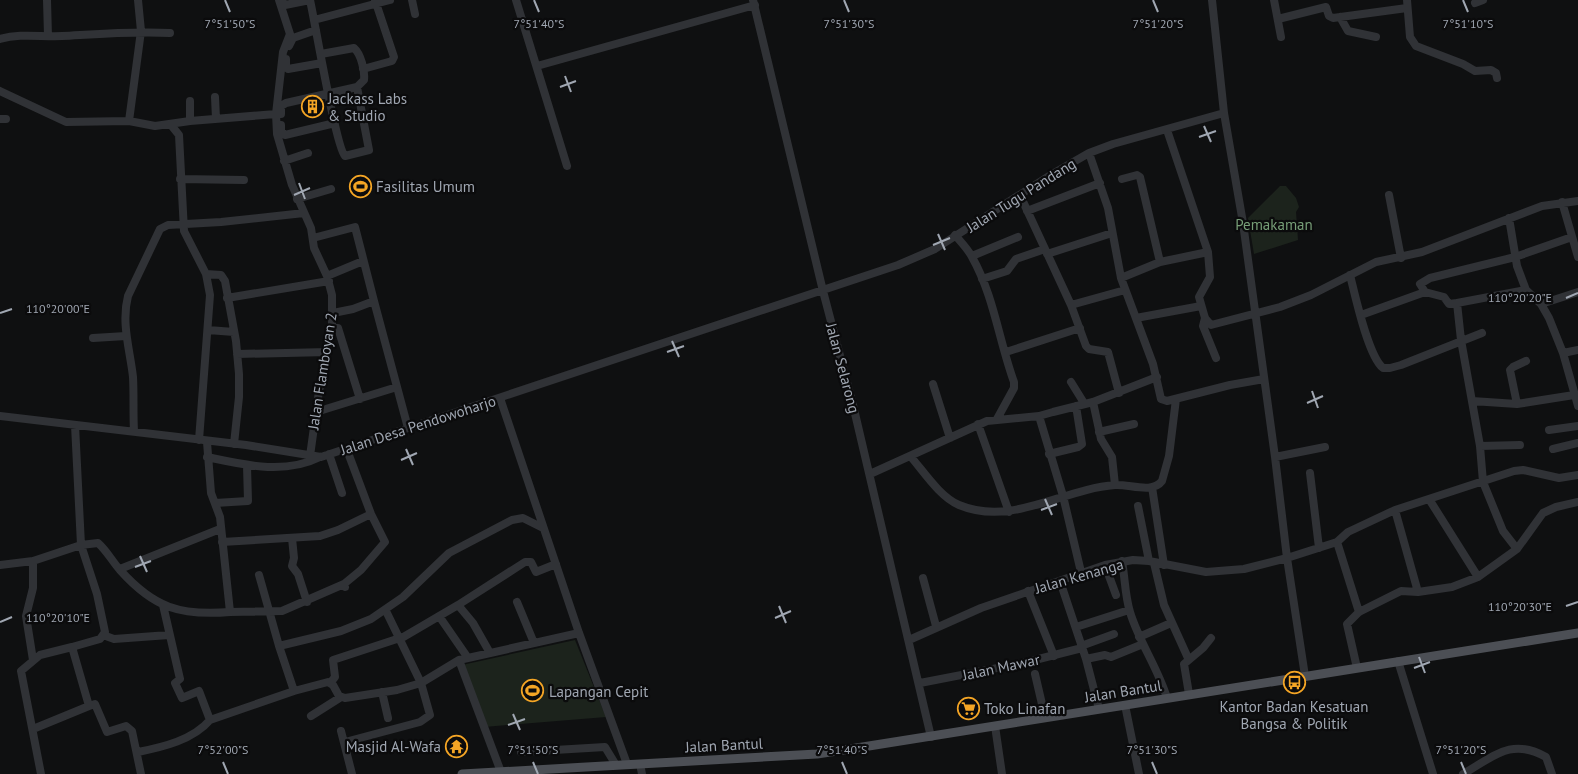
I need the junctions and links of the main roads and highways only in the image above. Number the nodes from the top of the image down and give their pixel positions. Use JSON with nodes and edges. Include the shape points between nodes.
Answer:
{"nodes":[{"id":1,"x":1578,"y":633,"type":"edge"},
{"id":2,"x":558,"y":771,"type":"edge"},
{"id":3,"x":462,"y":774,"type":"edge"}],
"edges":[{"from":1,"to":2,"type":"main road","name":"Jalan Bantul","via":[[1357,668],[1305,673],[817,754]]},
{"from":2,"to":3,"type":"main road","name":"Jalan Bantul"}]}
